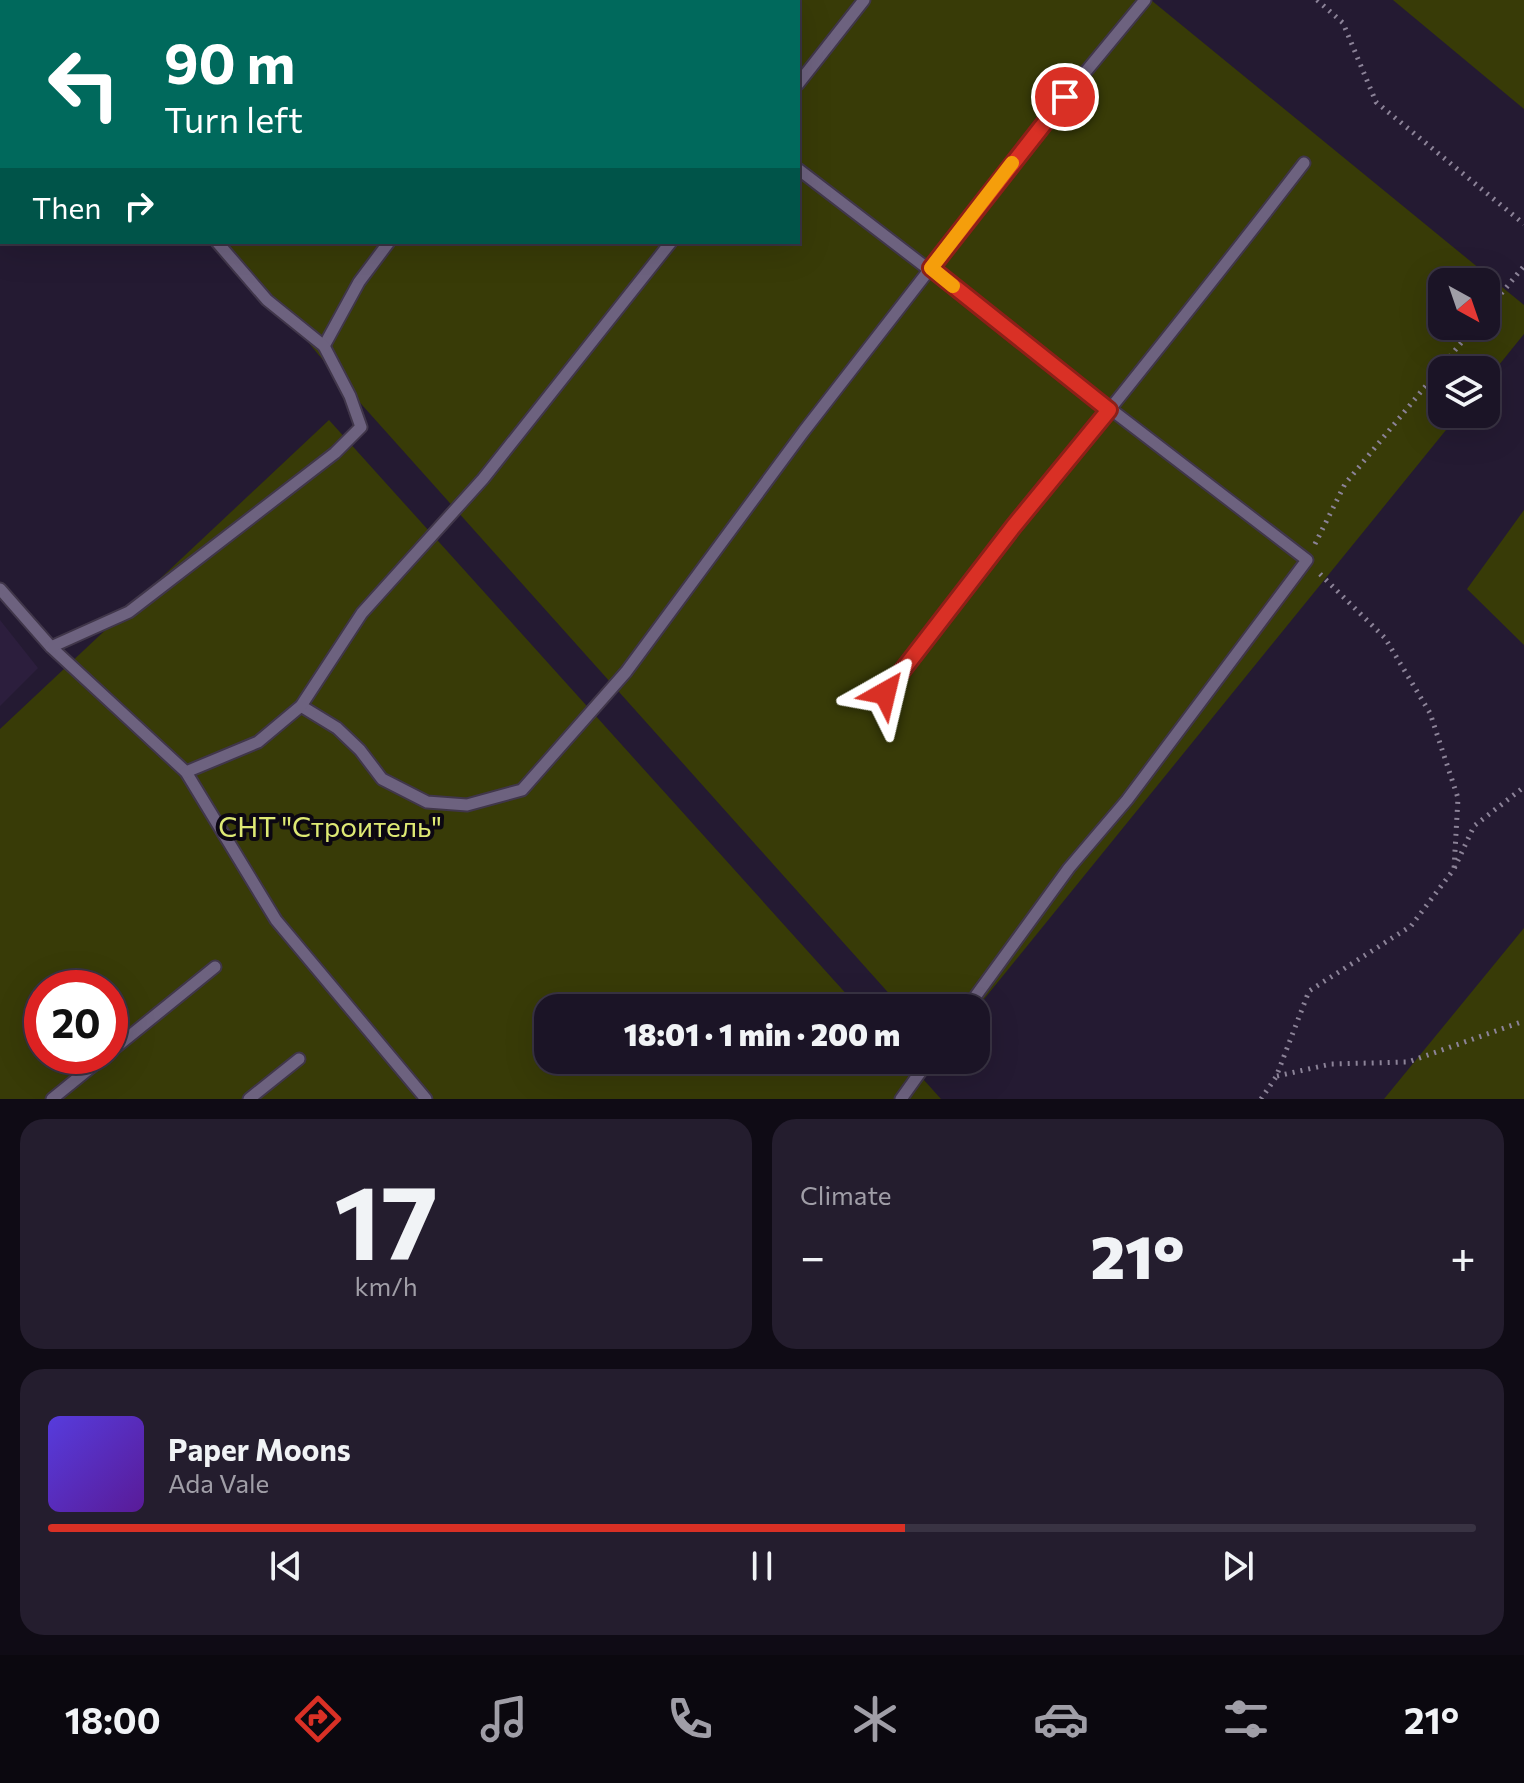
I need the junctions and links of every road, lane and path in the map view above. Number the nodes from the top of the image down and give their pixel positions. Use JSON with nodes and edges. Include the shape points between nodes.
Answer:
{"nodes":[{"id":1,"x":864,"y":0,"type":"edge"},
{"id":2,"x":1145,"y":0,"type":"edge"},
{"id":3,"x":1317,"y":0,"type":"edge"},
{"id":4,"x":800,"y":81,"type":"edge"},
{"id":5,"x":1304,"y":163,"type":"dead end"},
{"id":6,"x":800,"y":170,"type":"edge"},
{"id":7,"x":1524,"y":224,"type":"edge"},
{"id":8,"x":219,"y":244,"type":"edge"},
{"id":9,"x":388,"y":244,"type":"edge"},
{"id":10,"x":669,"y":244,"type":"edge"},
{"id":11,"x":1524,"y":266,"type":"edge"},
{"id":12,"x":931,"y":268,"type":"junction"},
{"id":13,"x":1500,"y":295,"type":"edge"},
{"id":14,"x":1463,"y":340,"type":"edge"},
{"id":15,"x":324,"y":346,"type":"junction"},
{"id":16,"x":1109,"y":410,"type":"junction"},
{"id":17,"x":1307,"y":560,"type":"junction"},
{"id":18,"x":0,"y":589,"type":"edge"},
{"id":19,"x":51,"y":647,"type":"junction"},
{"id":20,"x":885,"y":693,"type":"dead end"},
{"id":21,"x":301,"y":706,"type":"junction"},
{"id":22,"x":186,"y":772,"type":"junction"},
{"id":23,"x":1524,"y":787,"type":"edge"},
{"id":24,"x":1454,"y":869,"type":"junction"},
{"id":25,"x":215,"y":967,"type":"dead end"},
{"id":26,"x":977,"y":994,"type":"edge"},
{"id":27,"x":1524,"y":1021,"type":"edge"},
{"id":28,"x":128,"y":1037,"type":"edge"},
{"id":29,"x":299,"y":1059,"type":"dead end"},
{"id":30,"x":83,"y":1074,"type":"edge"},
{"id":31,"x":919,"y":1074,"type":"edge"},
{"id":32,"x":1276,"y":1077,"type":"junction"},
{"id":33,"x":52,"y":1099,"type":"edge"},
{"id":34,"x":249,"y":1099,"type":"edge"},
{"id":35,"x":426,"y":1099,"type":"edge"},
{"id":36,"x":901,"y":1099,"type":"edge"},
{"id":37,"x":1261,"y":1099,"type":"edge"}],
"edges":[{"from":1,"to":4,"type":"lane"},
{"from":2,"to":12,"type":"lane"},
{"from":3,"to":7,"type":"path","via":[[1343,23],[1376,102]]},
{"from":5,"to":16,"type":"lane"},
{"from":6,"to":12,"type":"lane"},
{"from":8,"to":15,"type":"lane","via":[[267,300]]},
{"from":9,"to":15,"type":"lane","via":[[359,282]]},
{"from":10,"to":21,"type":"lane","via":[[483,479],[362,613]]},
{"from":11,"to":13,"type":"path"},
{"from":12,"to":16,"type":"lane"},
{"from":12,"to":21,"type":"lane","via":[[626,672],[522,790],[467,805],[427,802],[382,779],[337,728]]},
{"from":14,"to":17,"type":"path","via":[[1345,484]]},
{"from":15,"to":19,"type":"lane","via":[[361,427],[335,453],[129,612]]},
{"from":16,"to":17,"type":"lane"},
{"from":16,"to":20,"type":"lane"},
{"from":17,"to":24,"type":"path","via":[[1385,638],[1430,713],[1458,798]]},
{"from":17,"to":26,"type":"lane"},
{"from":18,"to":19,"type":"lane"},
{"from":19,"to":22,"type":"lane"},
{"from":21,"to":22,"type":"lane","via":[[258,742]]},
{"from":22,"to":35,"type":"lane","via":[[276,920]]},
{"from":23,"to":24,"type":"path","via":[[1474,826]]},
{"from":24,"to":32,"type":"path","via":[[1411,926],[1309,991]]},
{"from":25,"to":28,"type":"lane"},
{"from":27,"to":32,"type":"path","via":[[1408,1062],[1331,1064]]},
{"from":29,"to":34,"type":"lane"},
{"from":30,"to":33,"type":"lane"},
{"from":31,"to":36,"type":"lane"},
{"from":32,"to":37,"type":"path"}]}
